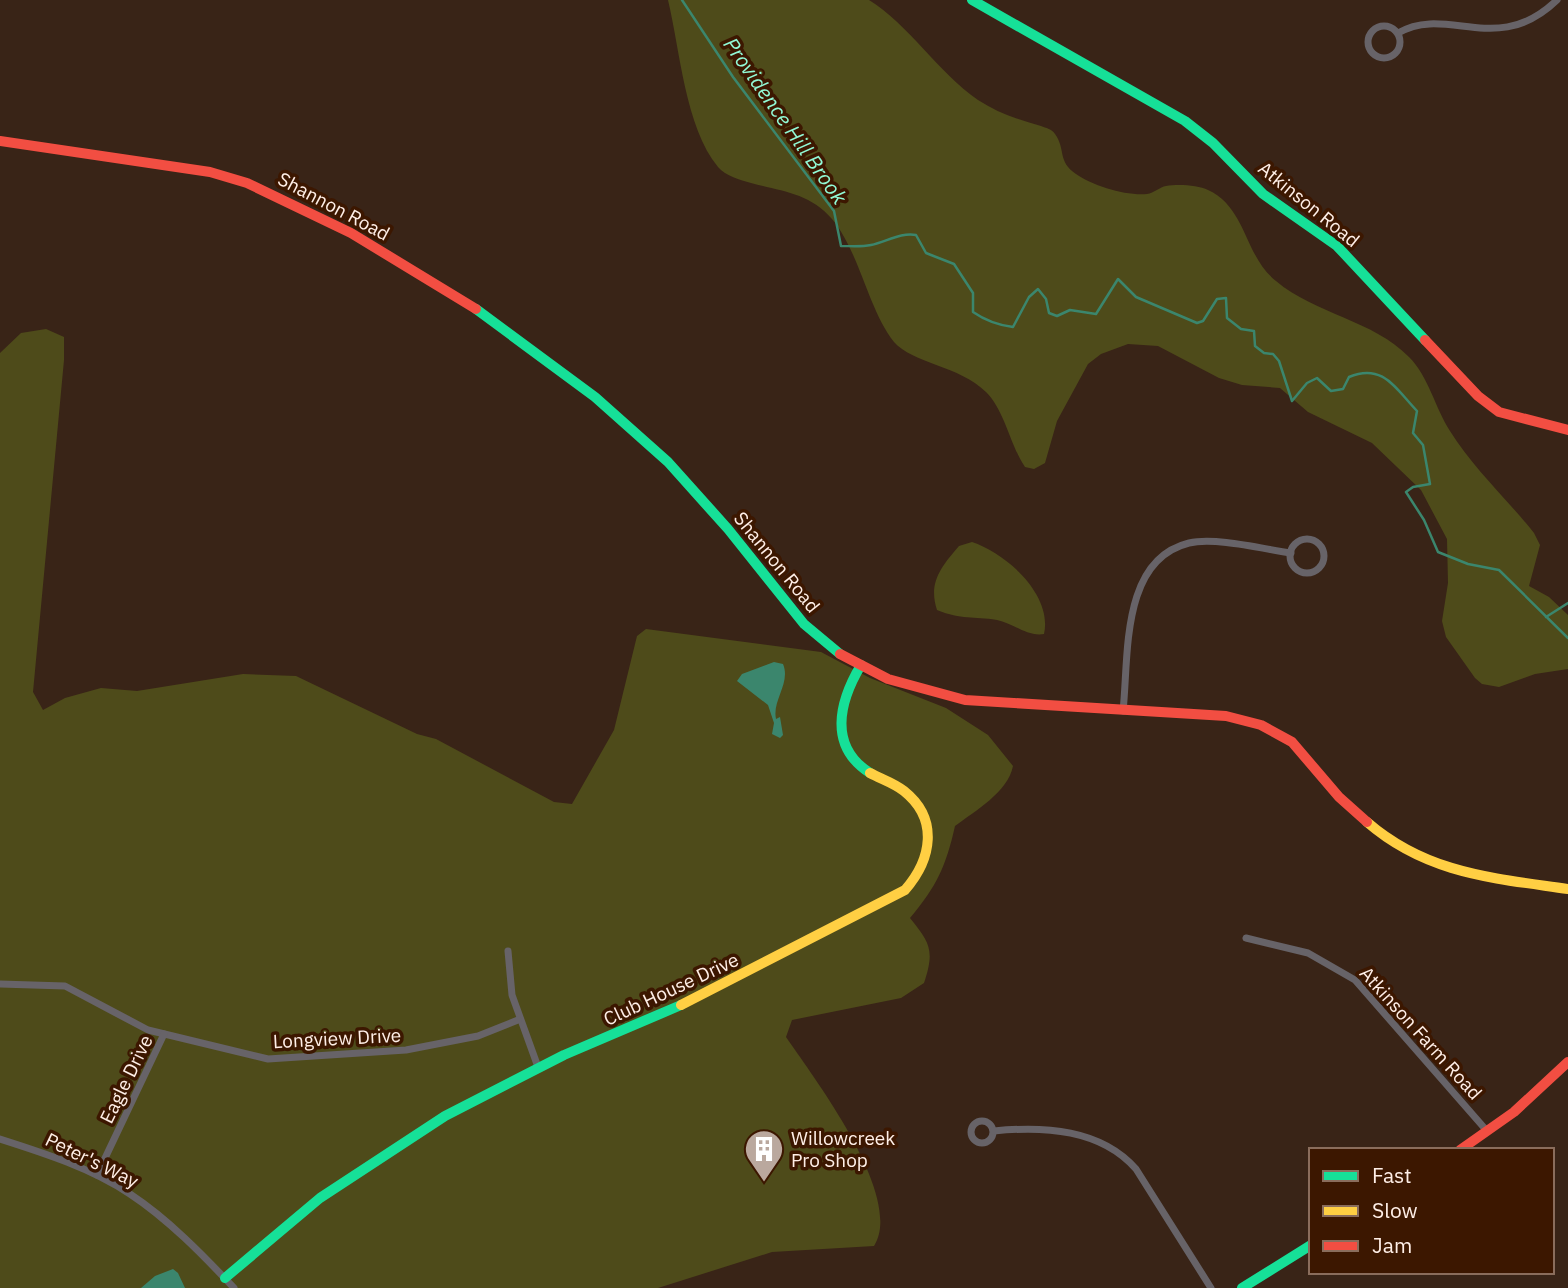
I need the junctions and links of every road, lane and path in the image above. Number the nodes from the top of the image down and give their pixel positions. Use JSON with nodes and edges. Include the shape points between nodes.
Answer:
{"nodes":[{"id":1,"x":972,"y":0,"type":"edge"},
{"id":2,"x":1557,"y":0,"type":"edge"},
{"id":3,"x":1398,"y":33,"type":"junction"},
{"id":4,"x":0,"y":141,"type":"edge"},
{"id":5,"x":1568,"y":430,"type":"edge"},
{"id":6,"x":1291,"y":553,"type":"junction"},
{"id":7,"x":860,"y":666,"type":"junction"},
{"id":8,"x":1124,"y":711,"type":"junction"},
{"id":9,"x":1568,"y":888,"type":"edge"},
{"id":10,"x":1246,"y":938,"type":"dead end"},
{"id":11,"x":508,"y":951,"type":"dead end"},
{"id":12,"x":0,"y":984,"type":"edge"},
{"id":13,"x":518,"y":1020,"type":"junction"},
{"id":14,"x":164,"y":1034,"type":"junction"},
{"id":15,"x":1568,"y":1062,"type":"edge"},
{"id":16,"x":538,"y":1068,"type":"junction"},
{"id":17,"x":993,"y":1131,"type":"dead end"},
{"id":18,"x":1487,"y":1132,"type":"junction"},
{"id":19,"x":0,"y":1139,"type":"edge"},
{"id":20,"x":1463,"y":1148,"type":"edge"},
{"id":21,"x":97,"y":1175,"type":"junction"},
{"id":22,"x":1309,"y":1246,"type":"edge"},
{"id":23,"x":225,"y":1278,"type":"junction"},
{"id":24,"x":234,"y":1288,"type":"edge"},
{"id":25,"x":1211,"y":1288,"type":"edge"},
{"id":26,"x":1241,"y":1288,"type":"edge"}],
"edges":[{"from":1,"to":5,"type":"street","name":"Atkinson Road","via":[[1185,121],[1264,194],[1337,246],[1478,396],[1499,412]]},
{"from":2,"to":3,"type":"street","via":[[1536,18],[1505,28],[1425,26]]},
{"from":3,"to":3,"type":"street","via":[[1386,26],[1376,28],[1370,34],[1369,49],[1380,58],[1394,55]]},
{"from":4,"to":7,"type":"street","name":"Shannon Road","via":[[245,180],[286,198],[453,292],[563,372],[658,454],[705,500],[807,626]]},
{"from":6,"to":6,"type":"street","via":[[1296,568],[1306,573],[1316,571],[1325,557],[1322,546],[1312,539],[1301,540]]},
{"from":6,"to":8,"type":"street","via":[[1200,542],[1160,559],[1149,570],[1137,596]]},
{"from":7,"to":8,"type":"street","name":"Shannon Road","via":[[948,697]]},
{"from":7,"to":16,"type":"street","name":"Club House Drive","via":[[844,696],[840,734],[859,765],[906,792],[927,820],[929,854],[918,878],[890,900],[697,998]]},
{"from":8,"to":9,"type":"street","name":"Shannon Road","via":[[1226,716],[1261,725],[1292,742],[1339,797],[1393,844],[1476,876]]},
{"from":10,"to":18,"type":"street","name":"Atkinson Farm Road","via":[[1308,953],[1355,980]]},
{"from":11,"to":13,"type":"street"},
{"from":12,"to":14,"type":"street","name":"Longview Drive","via":[[65,986]]},
{"from":13,"to":14,"type":"street","name":"Longview Drive","via":[[478,1036],[406,1050],[285,1059]]},
{"from":13,"to":16,"type":"street"},
{"from":14,"to":21,"type":"street","name":"Eagle Drive"},
{"from":15,"to":18,"type":"street"},
{"from":16,"to":23,"type":"street","name":"Club House Drive","via":[[455,1110],[377,1158],[320,1198]]},
{"from":17,"to":25,"type":"street","via":[[1059,1131],[1094,1139],[1118,1151],[1136,1169]]},
{"from":18,"to":20,"type":"street"},
{"from":19,"to":21,"type":"street","name":"Peter's Way"},
{"from":21,"to":23,"type":"street","name":"Peter's Way","via":[[155,1213]]},
{"from":22,"to":26,"type":"street"},
{"from":23,"to":24,"type":"street","name":"Peter's Way"}]}
